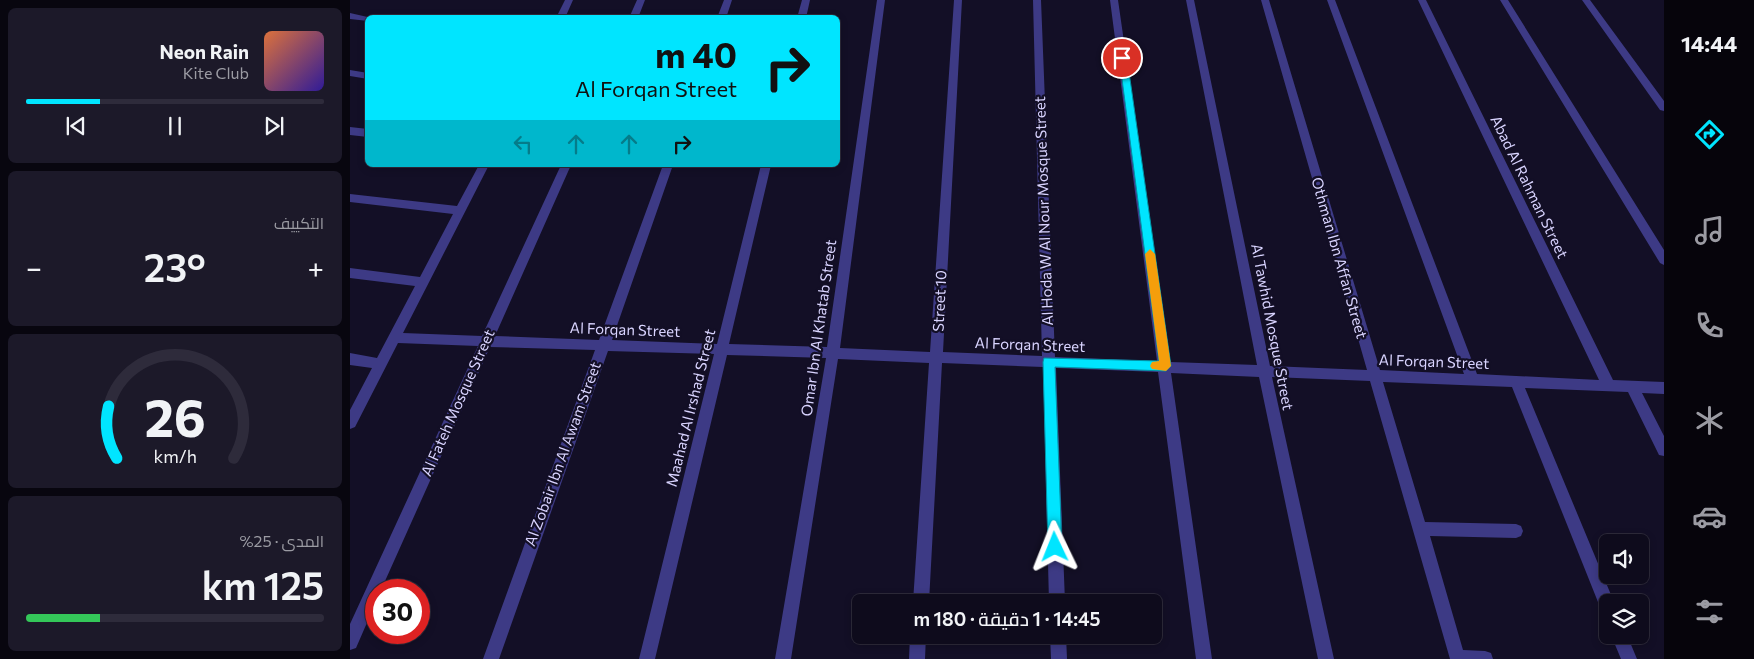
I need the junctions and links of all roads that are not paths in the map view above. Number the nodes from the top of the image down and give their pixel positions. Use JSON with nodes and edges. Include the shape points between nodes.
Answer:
{"nodes":[{"id":1,"x":569,"y":0,"type":"edge"},
{"id":2,"x":641,"y":0,"type":"edge"},
{"id":3,"x":728,"y":0,"type":"edge"},
{"id":4,"x":806,"y":0,"type":"edge"},
{"id":5,"x":881,"y":0,"type":"edge"},
{"id":6,"x":958,"y":0,"type":"edge"},
{"id":7,"x":1037,"y":0,"type":"edge"},
{"id":8,"x":1114,"y":0,"type":"edge"},
{"id":9,"x":1190,"y":0,"type":"edge"},
{"id":10,"x":1265,"y":0,"type":"edge"},
{"id":11,"x":1331,"y":0,"type":"edge"},
{"id":12,"x":1422,"y":0,"type":"edge"},
{"id":13,"x":1504,"y":0,"type":"edge"},
{"id":14,"x":1586,"y":0,"type":"edge"},
{"id":15,"x":562,"y":15,"type":"edge"},
{"id":16,"x":634,"y":15,"type":"edge"},
{"id":17,"x":722,"y":15,"type":"edge"},
{"id":18,"x":803,"y":15,"type":"edge"},
{"id":19,"x":350,"y":16,"type":"edge"},
{"id":20,"x":365,"y":18,"type":"edge"},
{"id":21,"x":350,"y":73,"type":"edge"},
{"id":22,"x":365,"y":76,"type":"edge"},
{"id":23,"x":1664,"y":108,"type":"edge"},
{"id":24,"x":350,"y":131,"type":"edge"},
{"id":25,"x":365,"y":133,"type":"edge"},
{"id":26,"x":483,"y":167,"type":"edge"},
{"id":27,"x":565,"y":167,"type":"edge"},
{"id":28,"x":667,"y":167,"type":"edge"},
{"id":29,"x":766,"y":167,"type":"edge"},
{"id":30,"x":350,"y":198,"type":"edge"},
{"id":31,"x":460,"y":211,"type":"junction"},
{"id":32,"x":1664,"y":260,"type":"edge"},
{"id":33,"x":350,"y":273,"type":"edge"},
{"id":34,"x":423,"y":282,"type":"junction"},
{"id":35,"x":394,"y":338,"type":"junction"},
{"id":36,"x":486,"y":342,"type":"junction"},
{"id":37,"x":602,"y":346,"type":"junction"},
{"id":38,"x":722,"y":350,"type":"junction"},
{"id":39,"x":833,"y":353,"type":"junction"},
{"id":40,"x":937,"y":358,"type":"junction"},
{"id":41,"x":350,"y":359,"type":"edge"},
{"id":42,"x":1049,"y":362,"type":"junction"},
{"id":43,"x":381,"y":364,"type":"junction"},
{"id":44,"x":1166,"y":366,"type":"junction"},
{"id":45,"x":1264,"y":370,"type":"junction"},
{"id":46,"x":1373,"y":376,"type":"junction"},
{"id":47,"x":1474,"y":380,"type":"junction"},
{"id":48,"x":1516,"y":382,"type":"junction"},
{"id":49,"x":1609,"y":386,"type":"junction"},
{"id":50,"x":1632,"y":387,"type":"junction"},
{"id":51,"x":1664,"y":388,"type":"edge"},
{"id":52,"x":350,"y":423,"type":"edge"},
{"id":53,"x":1664,"y":450,"type":"edge"},
{"id":54,"x":1419,"y":529,"type":"junction"},
{"id":55,"x":1516,"y":531,"type":"dead end"},
{"id":56,"x":922,"y":594,"type":"edge"},
{"id":57,"x":1057,"y":594,"type":"edge"},
{"id":58,"x":1603,"y":594,"type":"edge"},
{"id":59,"x":350,"y":642,"type":"edge"},
{"id":60,"x":918,"y":644,"type":"edge"},
{"id":61,"x":1058,"y":644,"type":"edge"},
{"id":62,"x":1623,"y":644,"type":"edge"},
{"id":63,"x":491,"y":659,"type":"edge"},
{"id":64,"x":647,"y":659,"type":"edge"},
{"id":65,"x":784,"y":659,"type":"edge"},
{"id":66,"x":917,"y":659,"type":"edge"},
{"id":67,"x":1059,"y":659,"type":"edge"},
{"id":68,"x":1204,"y":659,"type":"edge"},
{"id":69,"x":1326,"y":659,"type":"edge"},
{"id":70,"x":1458,"y":659,"type":"edge"},
{"id":71,"x":1485,"y":659,"type":"edge"},
{"id":72,"x":1629,"y":659,"type":"edge"}],
"edges":[{"from":1,"to":15,"type":"street"},
{"from":2,"to":16,"type":"street"},
{"from":3,"to":17,"type":"street"},
{"from":4,"to":18,"type":"street"},
{"from":5,"to":39,"type":"street","name":"Omar Ibn Al Khatab Street"},
{"from":6,"to":40,"type":"street","name":"Street 10"},
{"from":7,"to":42,"type":"street","name":"Al Hoda W Al Nour Mosque Street"},
{"from":8,"to":44,"type":"street"},
{"from":9,"to":45,"type":"street","name":"Al Tawhid Mosque Street"},
{"from":10,"to":46,"type":"street","name":"Othman Ibn Affan Street"},
{"from":11,"to":47,"type":"street"},
{"from":12,"to":49,"type":"street","name":"Abad Al Rahman Street"},
{"from":13,"to":32,"type":"street"},
{"from":14,"to":23,"type":"street"},
{"from":19,"to":20,"type":"street"},
{"from":21,"to":22,"type":"street"},
{"from":24,"to":25,"type":"street"},
{"from":26,"to":31,"type":"street"},
{"from":27,"to":36,"type":"street","name":"Al Fateh Mosque Street"},
{"from":28,"to":37,"type":"street","name":"Al Zobair Ibn Al Awam Street"},
{"from":29,"to":38,"type":"street","name":"Maahad Al Irshad Street"},
{"from":30,"to":31,"type":"street"},
{"from":31,"to":34,"type":"street"},
{"from":33,"to":34,"type":"street"},
{"from":34,"to":35,"type":"street"},
{"from":35,"to":36,"type":"street","name":"Al Forqan Street"},
{"from":35,"to":43,"type":"street"},
{"from":36,"to":37,"type":"street","name":"Al Forqan Street"},
{"from":36,"to":59,"type":"street","name":"Al Fateh Mosque Street"},
{"from":37,"to":38,"type":"street","name":"Al Forqan Street"},
{"from":37,"to":63,"type":"street","name":"Al Zobair Ibn Al Awam Street"},
{"from":38,"to":39,"type":"street","name":"Al Forqan Street"},
{"from":38,"to":64,"type":"street","name":"Maahad Al Irshad Street"},
{"from":39,"to":40,"type":"street","name":"Al Forqan Street"},
{"from":39,"to":65,"type":"street","name":"Omar Ibn Al Khatab Street"},
{"from":40,"to":42,"type":"street","name":"Al Forqan Street"},
{"from":40,"to":56,"type":"street","name":"Street 10"},
{"from":41,"to":43,"type":"street"},
{"from":42,"to":44,"type":"street","name":"Al Forqan Street"},
{"from":42,"to":57,"type":"street","name":"Al Hoda W Al Nour Mosque Street"},
{"from":43,"to":52,"type":"street"},
{"from":44,"to":45,"type":"street","name":"Al Forqan Street"},
{"from":44,"to":68,"type":"street"},
{"from":45,"to":46,"type":"street","name":"Al Forqan Street"},
{"from":45,"to":69,"type":"street","name":"Al Tawhid Mosque Street"},
{"from":46,"to":47,"type":"street","name":"Al Forqan Street"},
{"from":46,"to":54,"type":"street","name":"Othman Ibn Affan Street"},
{"from":47,"to":48,"type":"street","name":"Al Forqan Street"},
{"from":48,"to":49,"type":"street","name":"Al Forqan Street"},
{"from":48,"to":58,"type":"street"},
{"from":49,"to":50,"type":"street","name":"Al Forqan Street"},
{"from":50,"to":51,"type":"street","name":"Al Forqan Street"},
{"from":50,"to":53,"type":"street"},
{"from":54,"to":55,"type":"street"},
{"from":54,"to":70,"type":"street","name":"Othman Ibn Affan Street"},
{"from":60,"to":66,"type":"street"},
{"from":61,"to":67,"type":"street"},
{"from":62,"to":72,"type":"street"},
{"from":70,"to":71,"type":"street"}]}
